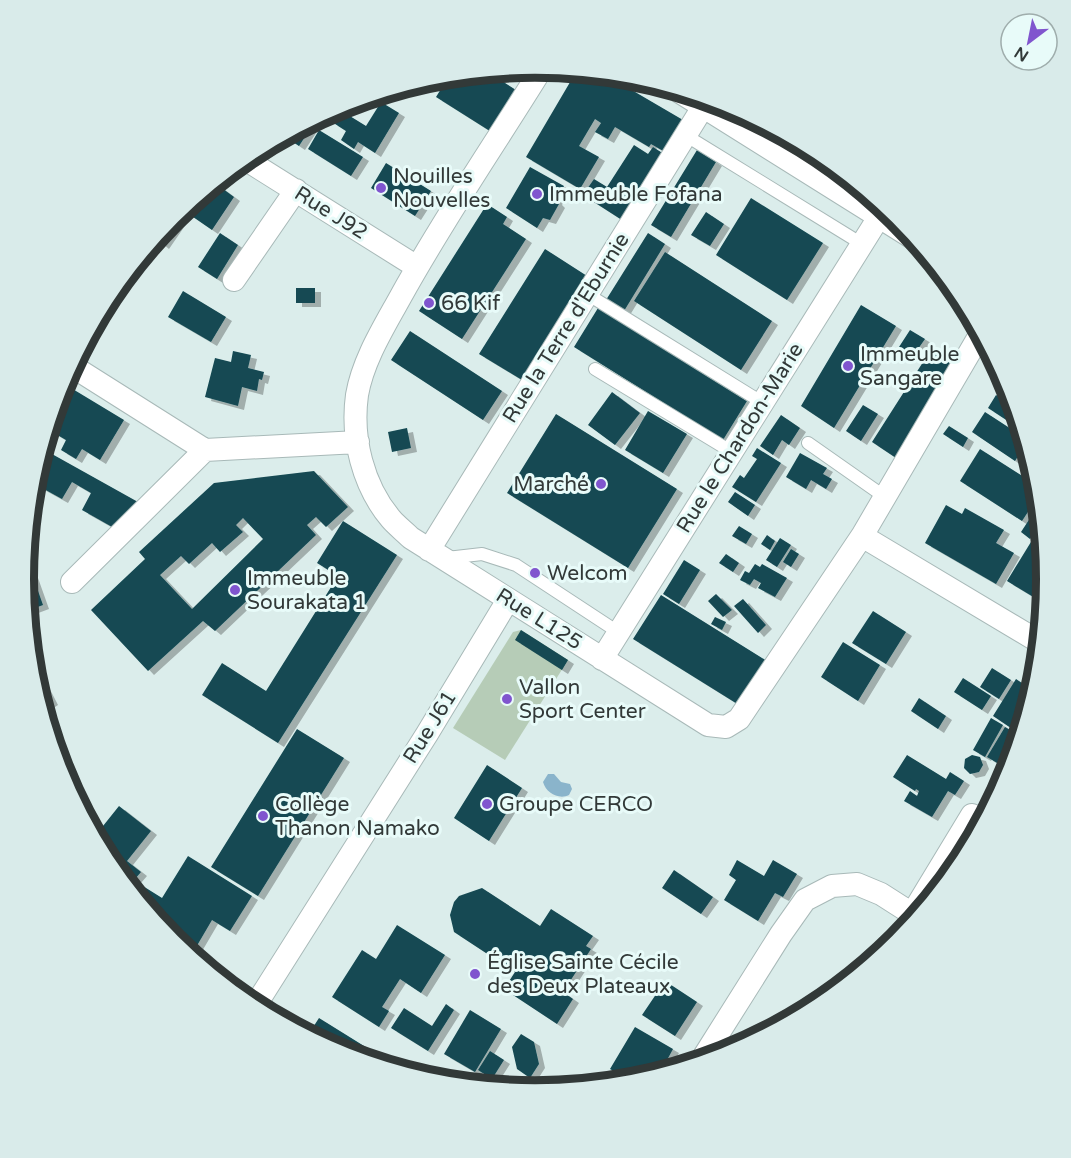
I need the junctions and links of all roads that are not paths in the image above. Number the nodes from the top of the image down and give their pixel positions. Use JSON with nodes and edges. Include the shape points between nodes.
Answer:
{"nodes":[{"id":1,"x":536,"y":78,"type":"edge"},
{"id":2,"x":703,"y":107,"type":"edge"},
{"id":3,"x":705,"y":108,"type":"edge"},
{"id":4,"x":685,"y":135,"type":"junction"},
{"id":5,"x":790,"y":149,"type":"edge"},
{"id":6,"x":254,"y":164,"type":"edge"},
{"id":7,"x":296,"y":190,"type":"junction"},
{"id":8,"x":879,"y":217,"type":"junction"},
{"id":9,"x":887,"y":222,"type":"edge"},
{"id":10,"x":862,"y":244,"type":"junction"},
{"id":11,"x":417,"y":267,"type":"junction"},
{"id":12,"x":234,"y":280,"type":"dead end"},
{"id":13,"x":587,"y":294,"type":"junction"},
{"id":14,"x":976,"y":341,"type":"edge"},
{"id":15,"x":595,"y":369,"type":"dead end"},
{"id":16,"x":80,"y":371,"type":"edge"},
{"id":17,"x":763,"y":403,"type":"junction"},
{"id":18,"x":358,"y":442,"type":"junction"},
{"id":19,"x":808,"y":443,"type":"dead end"},
{"id":20,"x":205,"y":450,"type":"junction"},
{"id":21,"x":732,"y":452,"type":"junction"},
{"id":22,"x":885,"y":497,"type":"junction"},
{"id":23,"x":862,"y":536,"type":"junction"},
{"id":24,"x":436,"y":554,"type":"junction"},
{"id":25,"x":72,"y":582,"type":"dead end"},
{"id":26,"x":508,"y":600,"type":"junction"},
{"id":27,"x":618,"y":632,"type":"junction"},
{"id":28,"x":1033,"y":638,"type":"edge"},
{"id":29,"x":602,"y":659,"type":"junction"},
{"id":30,"x":972,"y":815,"type":"dead end"},
{"id":31,"x":933,"y":884,"type":"edge"},
{"id":32,"x":909,"y":912,"type":"edge"},
{"id":33,"x":260,"y":998,"type":"edge"},
{"id":34,"x":709,"y":1049,"type":"edge"}],
"edges":[{"from":1,"to":11,"type":"street","name":"Rue L125"},
{"from":2,"to":4,"type":"street","name":"Rue la Terre d'Eburnie"},
{"from":3,"to":5,"type":"street"},
{"from":4,"to":10,"type":"lane"},
{"from":4,"to":13,"type":"street","name":"Rue la Terre d'Eburnie"},
{"from":5,"to":8,"type":"street"},
{"from":6,"to":7,"type":"street","name":"Rue J92"},
{"from":7,"to":11,"type":"street","name":"Rue J92"},
{"from":7,"to":12,"type":"street"},
{"from":8,"to":9,"type":"street"},
{"from":8,"to":10,"type":"street","name":"Rue le Chardon-Marie"},
{"from":10,"to":17,"type":"street","name":"Rue le Chardon-Marie"},
{"from":11,"to":18,"type":"street","name":"Rue L125","via":[[367,362],[357,395]]},
{"from":13,"to":17,"type":"lane"},
{"from":13,"to":24,"type":"street","name":"Rue la Terre d'Eburnie"},
{"from":14,"to":22,"type":"street","name":"Rue L125"},
{"from":15,"to":21,"type":"lane"},
{"from":16,"to":20,"type":"street"},
{"from":17,"to":21,"type":"street","name":"Rue le Chardon-Marie"},
{"from":18,"to":20,"type":"street"},
{"from":18,"to":24,"type":"street","name":"Rue L125","via":[[360,461],[391,519]]},
{"from":19,"to":22,"type":"lane"},
{"from":20,"to":25,"type":"street"},
{"from":21,"to":27,"type":"street","name":"Rue le Chardon-Marie"},
{"from":22,"to":23,"type":"street","name":"Rue L125"},
{"from":23,"to":28,"type":"street"},
{"from":23,"to":29,"type":"street","name":"Rue L125","via":[[740,718],[726,727],[708,725]]},
{"from":24,"to":26,"type":"street","name":"Rue L125"},
{"from":24,"to":27,"type":"lane","via":[[482,554],[516,565]]},
{"from":26,"to":29,"type":"street","name":"Rue L125"},
{"from":26,"to":33,"type":"street","name":"Rue J61"},
{"from":27,"to":29,"type":"street","name":"Rue le Chardon-Marie"},
{"from":30,"to":31,"type":"street"},
{"from":32,"to":34,"type":"street","via":[[857,884],[832,886],[805,900]]}]}
